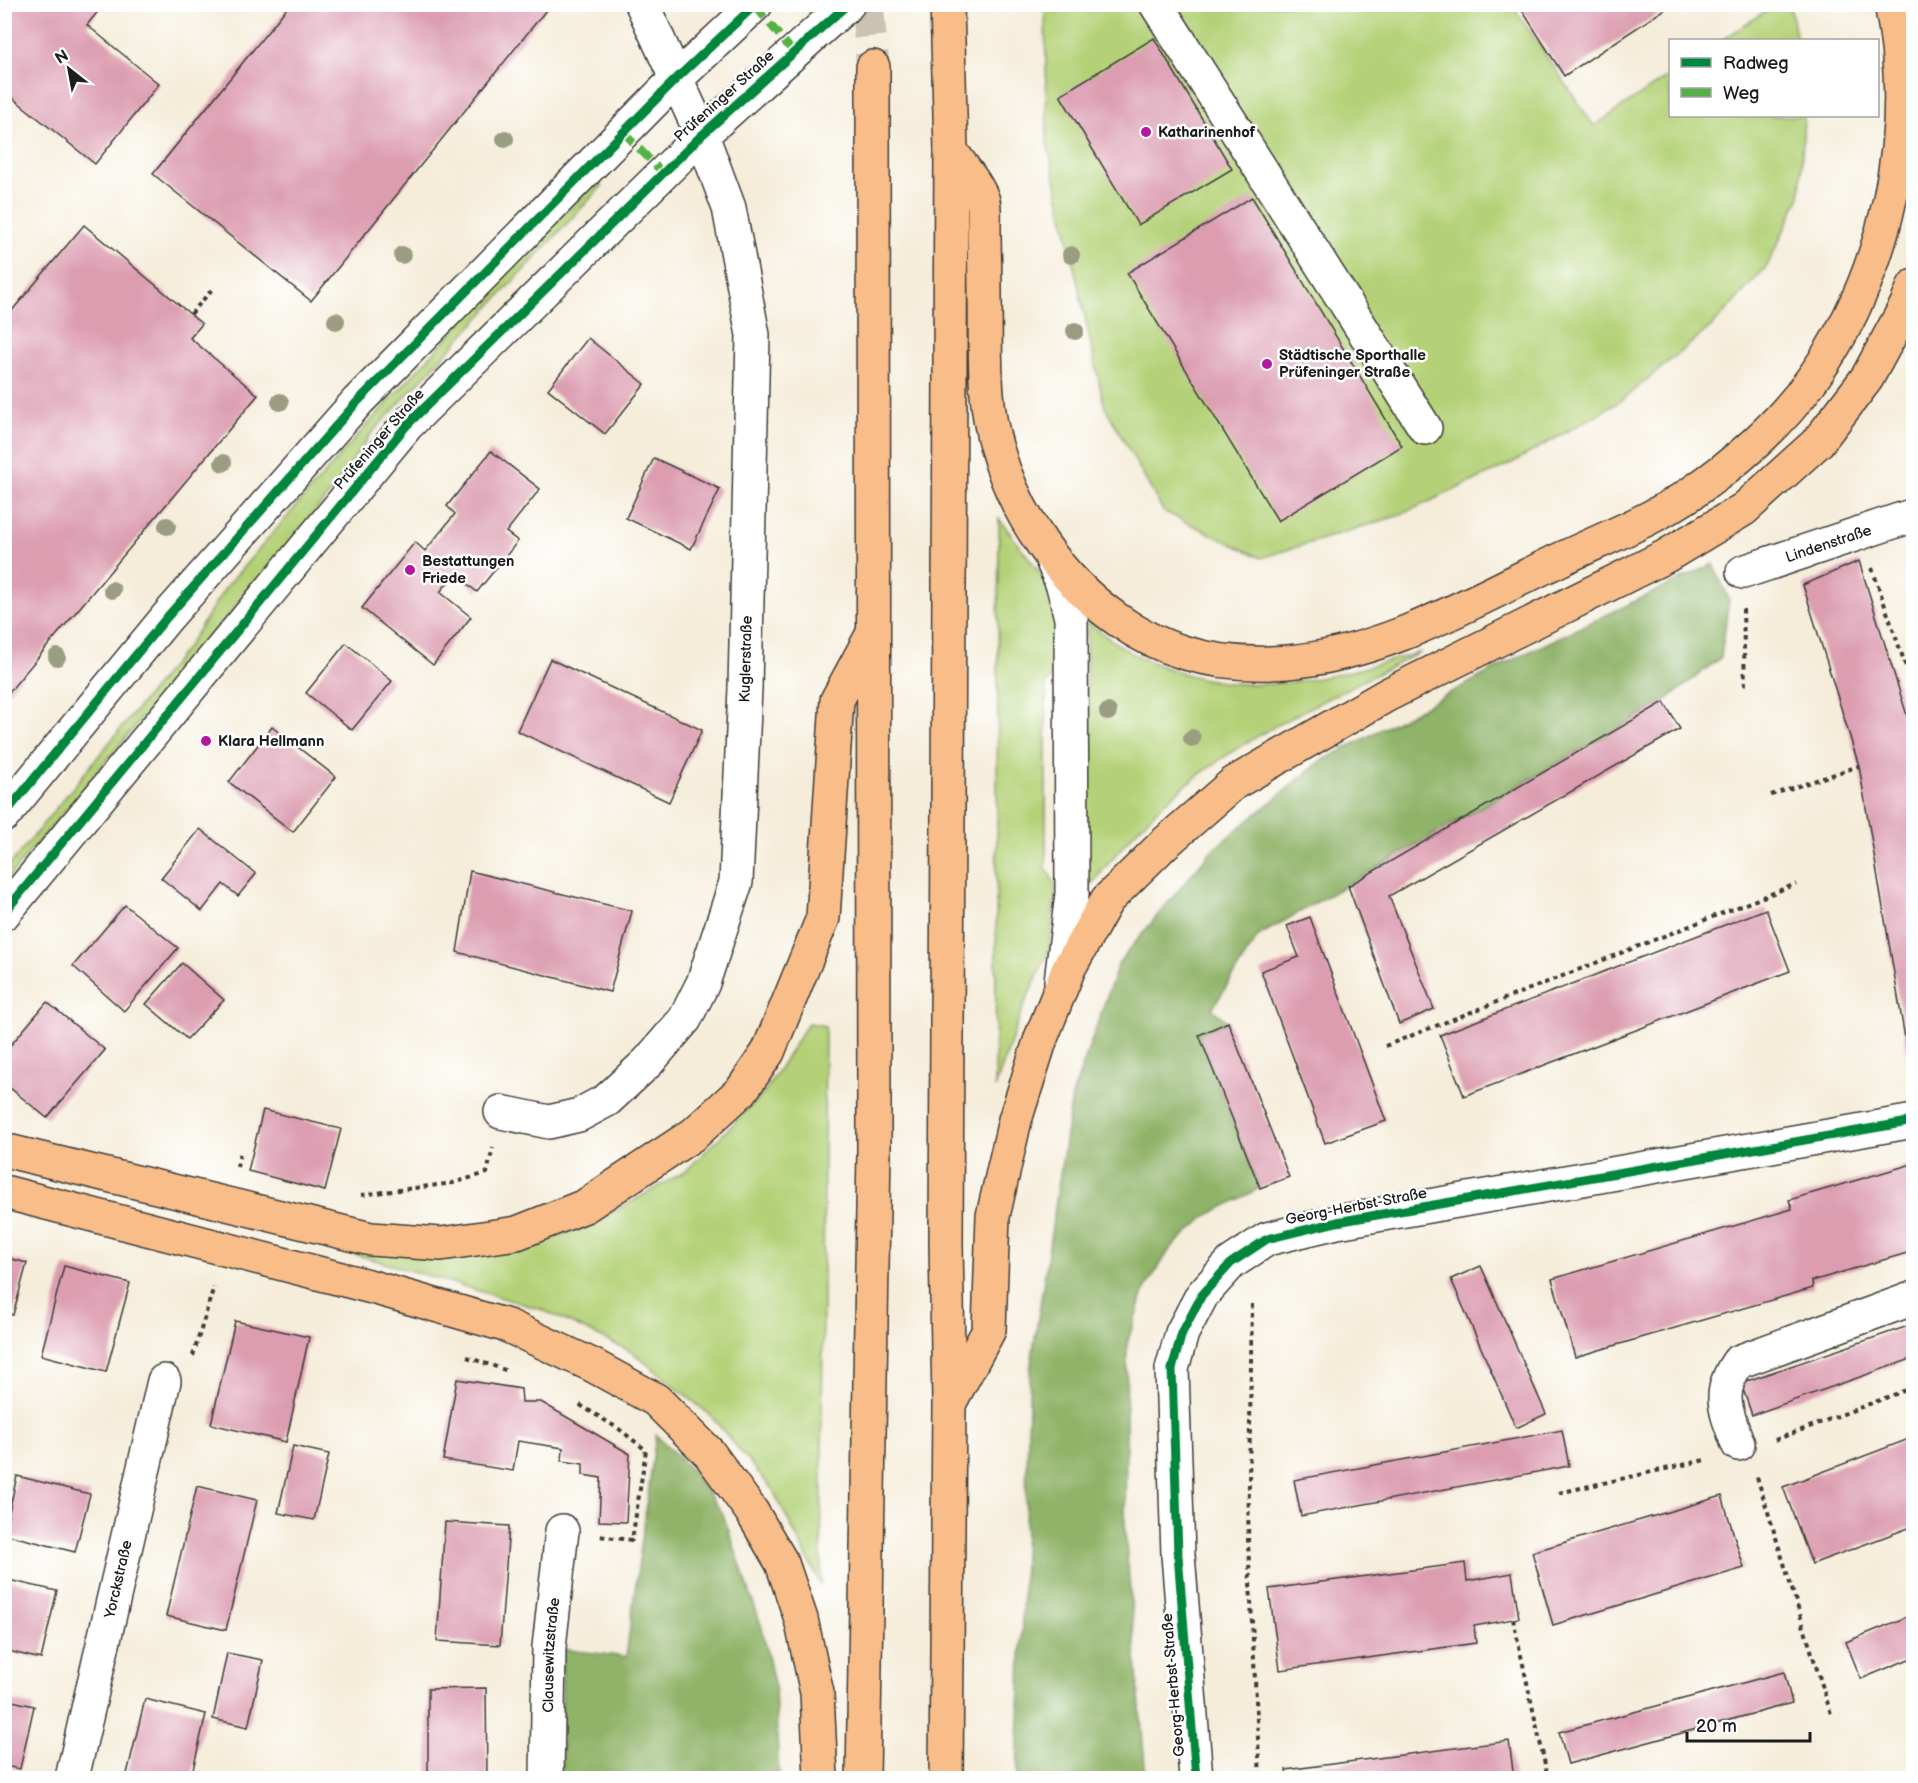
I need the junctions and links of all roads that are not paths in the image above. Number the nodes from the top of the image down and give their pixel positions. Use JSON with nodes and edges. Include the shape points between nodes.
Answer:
{"nodes":[{"id":1,"x":642,"y":4,"type":"edge"},
{"id":2,"x":756,"y":4,"type":"edge"},
{"id":3,"x":848,"y":4,"type":"edge"},
{"id":4,"x":947,"y":4,"type":"edge"},
{"id":5,"x":1156,"y":4,"type":"edge"},
{"id":6,"x":1891,"y":4,"type":"edge"},
{"id":7,"x":873,"y":67,"type":"tunnel mouth"},
{"id":8,"x":676,"y":79,"type":"junction"},
{"id":9,"x":702,"y":135,"type":"junction"},
{"id":10,"x":951,"y":151,"type":"junction"},
{"id":11,"x":1914,"y":286,"type":"edge"},
{"id":12,"x":1425,"y":428,"type":"dead end"},
{"id":13,"x":1914,"y":515,"type":"edge"},
{"id":14,"x":1049,"y":552,"type":"junction"},
{"id":15,"x":1743,"y":572,"type":"road end"},
{"id":16,"x":873,"y":633,"type":"junction"},
{"id":17,"x":4,"y":814,"type":"edge"},
{"id":18,"x":4,"y":913,"type":"edge"},
{"id":19,"x":1059,"y":992,"type":"junction"},
{"id":20,"x":501,"y":1112,"type":"road end"},
{"id":21,"x":1914,"y":1121,"type":"edge"},
{"id":22,"x":4,"y":1150,"type":"edge"},
{"id":23,"x":4,"y":1192,"type":"edge"},
{"id":24,"x":1914,"y":1298,"type":"edge"},
{"id":25,"x":164,"y":1381,"type":"road end"},
{"id":26,"x":949,"y":1403,"type":"junction"},
{"id":27,"x":1738,"y":1444,"type":"road end"},
{"id":28,"x":562,"y":1531,"type":"road end"},
{"id":29,"x":72,"y":1779,"type":"edge"},
{"id":30,"x":547,"y":1779,"type":"edge"},
{"id":31,"x":821,"y":1779,"type":"edge"},
{"id":32,"x":863,"y":1779,"type":"edge"},
{"id":33,"x":946,"y":1779,"type":"edge"},
{"id":34,"x":1196,"y":1779,"type":"edge"}],
"edges":[{"from":1,"to":8,"type":"street","name":"Kuglerstraße"},
{"from":2,"to":8,"type":"street"},
{"from":3,"to":9,"type":"street","name":"Prüfeninger Straße"},
{"from":4,"to":10,"type":"highway"},
{"from":5,"to":12,"type":"street"},
{"from":6,"to":14,"type":"highway","via":[[1900,38],[1904,100],[1898,170],[1883,240],[1855,310],[1811,382],[1753,445],[1694,492],[1424,625],[1354,651],[1288,662],[1221,662],[1173,651],[1119,622],[1075,585]]},
{"from":7,"to":16,"type":"highway"},
{"from":8,"to":9,"type":"street","name":"Kuglerstraße"},
{"from":8,"to":17,"type":"street","via":[[358,400],[168,616]]},
{"from":9,"to":18,"type":"street","name":"Prüfeninger Straße","via":[[407,425]]},
{"from":9,"to":20,"type":"street","name":"Kuglerstraße","via":[[729,208],[753,335],[736,882],[722,931],[685,1019],[648,1062],[607,1100],[579,1115],[549,1122]]},
{"from":10,"to":14,"type":"highway","via":[[983,201],[987,392],[996,446],[1012,492]]},
{"from":10,"to":26,"type":"highway","via":[[946,1220]]},
{"from":11,"to":19,"type":"highway","via":[[1867,378],[1818,442],[1744,509],[1666,556],[1387,695],[1234,783],[1107,900]]},
{"from":13,"to":15,"type":"street","name":"Lindenstraße"},
{"from":14,"to":19,"type":"street","via":[[1071,618],[1072,894]]},
{"from":16,"to":22,"type":"highway","via":[[837,700],[823,918],[768,1052],[742,1090],[694,1134],[585,1206],[517,1233],[441,1244],[371,1239]]},
{"from":16,"to":32,"type":"highway","via":[[874,1152]]},
{"from":19,"to":26,"type":"highway","via":[[1015,1120],[993,1216],[989,1330]]},
{"from":21,"to":34,"type":"street","name":"Georg-Herbst-Straße","via":[[1337,1222],[1268,1239],[1231,1263],[1202,1295],[1182,1333],[1172,1369],[1178,1555]]},
{"from":23,"to":31,"type":"highway","via":[[508,1326],[656,1400],[708,1453],[752,1512],[782,1563],[801,1619],[817,1693]]},
{"from":24,"to":27,"type":"street","via":[[1738,1362],[1724,1391],[1725,1407]]},
{"from":25,"to":29,"type":"street","name":"Yorckstraße"},
{"from":26,"to":33,"type":"highway"},
{"from":28,"to":30,"type":"street","name":"Clausewitzstraße","via":[[549,1647]]}]}
